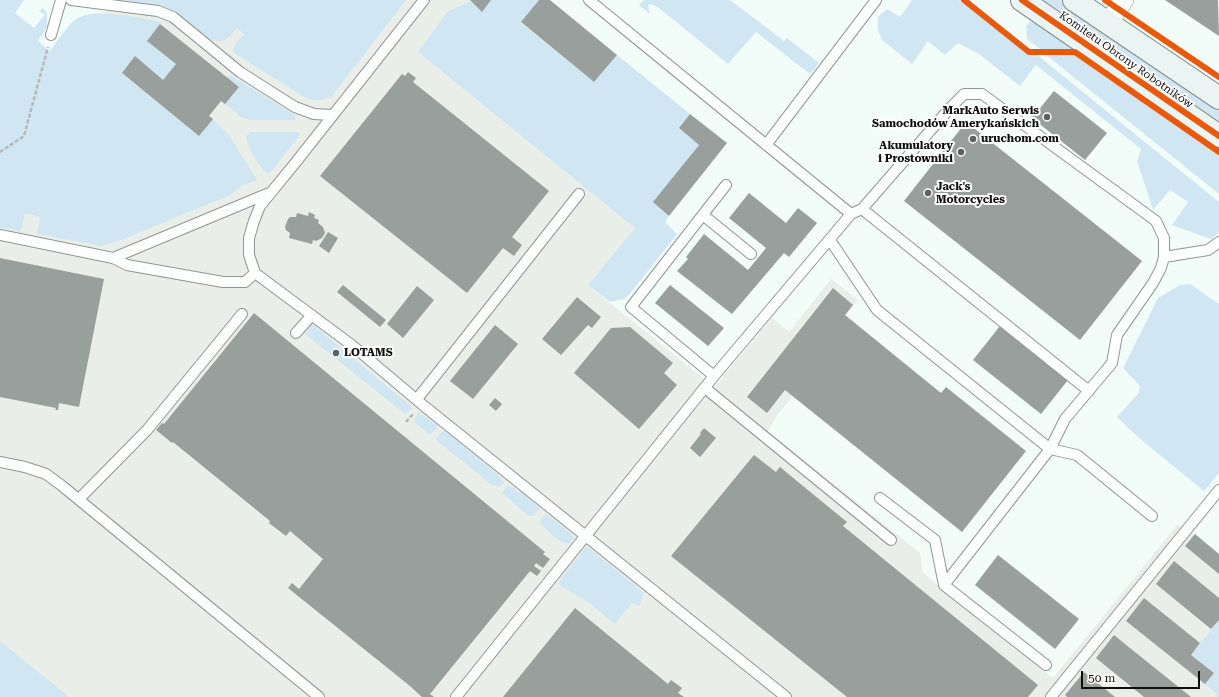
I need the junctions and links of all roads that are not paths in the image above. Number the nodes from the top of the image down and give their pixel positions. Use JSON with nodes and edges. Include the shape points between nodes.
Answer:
{"nodes":[{"id":1,"x":61,"y":0,"type":"edge"},
{"id":2,"x":71,"y":0,"type":"edge"},
{"id":3,"x":424,"y":0,"type":"edge"},
{"id":4,"x":589,"y":0,"type":"edge"},
{"id":5,"x":876,"y":0,"type":"edge"},
{"id":6,"x":1022,"y":0,"type":"edge"},
{"id":7,"x":1074,"y":0,"type":"edge"},
{"id":8,"x":1124,"y":0,"type":"edge"},
{"id":9,"x":1108,"y":23,"type":"junction"},
{"id":10,"x":52,"y":35,"type":"road end"},
{"id":11,"x":1219,"y":98,"type":"edge"},
{"id":12,"x":332,"y":115,"type":"junction"},
{"id":13,"x":1219,"y":136,"type":"edge"},
{"id":14,"x":766,"y":145,"type":"junction"},
{"id":15,"x":726,"y":184,"type":"dead end"},
{"id":16,"x":271,"y":192,"type":"junction"},
{"id":17,"x":579,"y":194,"type":"dead end"},
{"id":18,"x":862,"y":209,"type":"junction"},
{"id":19,"x":703,"y":214,"type":"junction"},
{"id":20,"x":851,"y":214,"type":"junction"},
{"id":21,"x":0,"y":235,"type":"edge"},
{"id":22,"x":830,"y":240,"type":"junction"},
{"id":23,"x":1219,"y":242,"type":"edge"},
{"id":24,"x":751,"y":254,"type":"dead end"},
{"id":25,"x":1164,"y":257,"type":"junction"},
{"id":26,"x":113,"y":258,"type":"junction"},
{"id":27,"x":255,"y":273,"type":"junction"},
{"id":28,"x":242,"y":314,"type":"dead end"},
{"id":29,"x":312,"y":315,"type":"junction"},
{"id":30,"x":296,"y":333,"type":"dead end"},
{"id":31,"x":714,"y":376,"type":"junction"},
{"id":32,"x":705,"y":388,"type":"junction"},
{"id":33,"x":1089,"y":391,"type":"junction"},
{"id":34,"x":417,"y":400,"type":"junction"},
{"id":35,"x":1050,"y":449,"type":"junction"},
{"id":36,"x":0,"y":462,"type":"edge"},
{"id":37,"x":1219,"y":490,"type":"edge"},
{"id":38,"x":880,"y":498,"type":"dead end"},
{"id":39,"x":79,"y":499,"type":"junction"},
{"id":40,"x":1152,"y":516,"type":"dead end"},
{"id":41,"x":586,"y":535,"type":"junction"},
{"id":42,"x":891,"y":540,"type":"dead end"},
{"id":43,"x":944,"y":585,"type":"junction"},
{"id":44,"x":1046,"y":665,"type":"dead end"},
{"id":45,"x":319,"y":697,"type":"edge"},
{"id":46,"x":456,"y":697,"type":"edge"},
{"id":47,"x":786,"y":697,"type":"edge"},
{"id":48,"x":1051,"y":697,"type":"edge"}],
"edges":[{"from":1,"to":10,"type":"lane"},
{"from":2,"to":12,"type":"lane","via":[[158,11],[173,17],[240,72],[295,107],[314,114]]},
{"from":3,"to":12,"type":"lane"},
{"from":4,"to":14,"type":"lane"},
{"from":5,"to":14,"type":"lane"},
{"from":6,"to":13,"type":"street","name":"Komitetu Obrony Robotników"},
{"from":7,"to":9,"type":"street","name":"Komitetu Obrony Robotników"},
{"from":8,"to":9,"type":"street"},
{"from":9,"to":11,"type":"street","name":"Komitetu Obrony Robotników"},
{"from":12,"to":16,"type":"lane"},
{"from":14,"to":20,"type":"lane"},
{"from":15,"to":19,"type":"lane"},
{"from":16,"to":26,"type":"lane"},
{"from":16,"to":27,"type":"lane","via":[[260,206],[249,238],[249,255]]},
{"from":17,"to":34,"type":"lane"},
{"from":18,"to":20,"type":"lane"},
{"from":18,"to":25,"type":"lane","via":[[964,94],[982,94],[1156,221],[1164,238]]},
{"from":18,"to":33,"type":"lane"},
{"from":19,"to":24,"type":"lane"},
{"from":19,"to":31,"type":"lane","via":[[631,307]]},
{"from":20,"to":22,"type":"lane"},
{"from":21,"to":26,"type":"lane"},
{"from":22,"to":31,"type":"lane"},
{"from":22,"to":35,"type":"lane","via":[[877,310]]},
{"from":23,"to":25,"type":"lane","via":[[1208,250]]},
{"from":25,"to":33,"type":"lane","via":[[1153,283],[1117,335],[1112,363]]},
{"from":26,"to":27,"type":"lane","via":[[127,265],[223,282],[245,282]]},
{"from":27,"to":29,"type":"lane"},
{"from":28,"to":39,"type":"lane","via":[[147,430]]},
{"from":29,"to":30,"type":"lane"},
{"from":29,"to":34,"type":"lane"},
{"from":31,"to":32,"type":"lane"},
{"from":32,"to":41,"type":"lane"},
{"from":32,"to":42,"type":"lane"},
{"from":33,"to":35,"type":"lane","via":[[1065,419]]},
{"from":34,"to":41,"type":"lane"},
{"from":35,"to":40,"type":"lane","via":[[1077,455]]},
{"from":35,"to":43,"type":"lane"},
{"from":36,"to":39,"type":"lane","via":[[46,474]]},
{"from":37,"to":48,"type":"lane"},
{"from":38,"to":43,"type":"lane","via":[[935,540]]},
{"from":39,"to":45,"type":"lane"},
{"from":41,"to":46,"type":"lane"},
{"from":41,"to":47,"type":"lane"},
{"from":43,"to":44,"type":"lane"}]}
